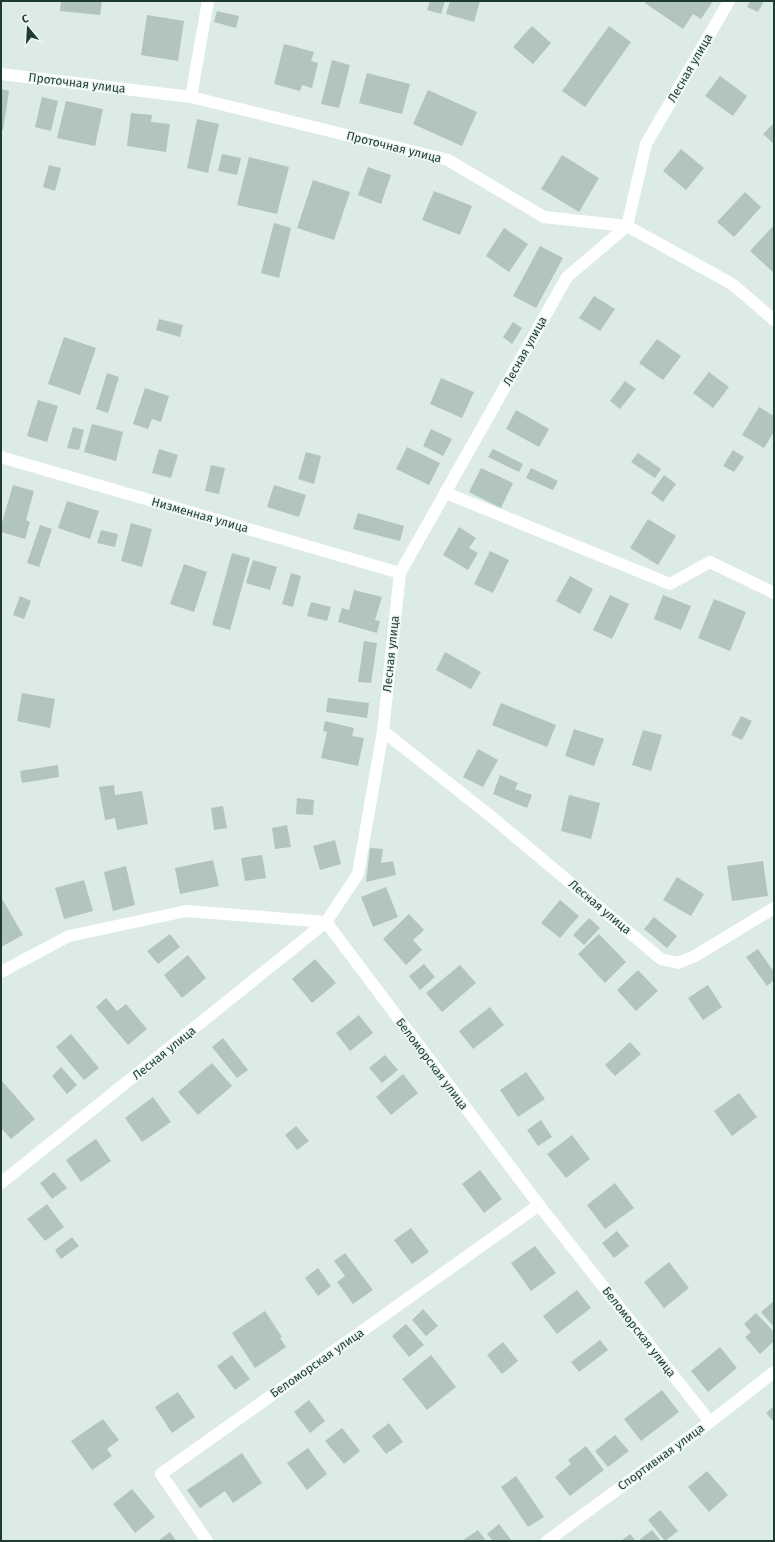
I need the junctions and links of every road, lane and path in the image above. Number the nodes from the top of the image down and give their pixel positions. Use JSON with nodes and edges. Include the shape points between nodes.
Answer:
{"nodes":[{"id":1,"x":208,"y":1,"type":"edge"},
{"id":2,"x":729,"y":1,"type":"edge"},
{"id":3,"x":1,"y":74,"type":"edge"},
{"id":4,"x":191,"y":97,"type":"junction"},
{"id":5,"x":627,"y":226,"type":"junction"},
{"id":6,"x":774,"y":320,"type":"edge"},
{"id":7,"x":1,"y":457,"type":"edge"},
{"id":8,"x":446,"y":494,"type":"junction"},
{"id":9,"x":400,"y":573,"type":"junction"},
{"id":10,"x":774,"y":593,"type":"edge"},
{"id":11,"x":382,"y":731,"type":"junction"},
{"id":12,"x":774,"y":908,"type":"edge"},
{"id":13,"x":326,"y":922,"type":"junction"},
{"id":14,"x":1,"y":972,"type":"edge"},
{"id":15,"x":1,"y":1183,"type":"edge"},
{"id":16,"x":539,"y":1205,"type":"junction"},
{"id":17,"x":774,"y":1372,"type":"edge"},
{"id":18,"x":710,"y":1422,"type":"junction"},
{"id":19,"x":207,"y":1541,"type":"edge"},
{"id":20,"x":547,"y":1541,"type":"edge"}],
"edges":[{"from":1,"to":4,"type":"street"},
{"from":2,"to":5,"type":"street","name":"Лесная улица","via":[[646,144]]},
{"from":3,"to":4,"type":"street","name":"Проточная улица"},
{"from":4,"to":5,"type":"street","name":"Проточная улица","via":[[448,160],[544,217]]},
{"from":5,"to":6,"type":"street","name":"Проточная улица","via":[[732,284]]},
{"from":5,"to":8,"type":"street","name":"Лесная улица","via":[[567,277]]},
{"from":7,"to":9,"type":"street","name":"Низменная улица"},
{"from":8,"to":9,"type":"street","name":"Лесная улица"},
{"from":8,"to":10,"type":"street","via":[[670,584],[710,562]]},
{"from":9,"to":11,"type":"street","name":"Лесная улица"},
{"from":11,"to":12,"type":"street","name":"Лесная улица","via":[[493,818],[661,959],[678,963],[695,956]]},
{"from":11,"to":13,"type":"street","name":"Лесная улица","via":[[358,874]]},
{"from":13,"to":14,"type":"street","via":[[186,911],[69,936]]},
{"from":13,"to":15,"type":"street","name":"Лесная улица"},
{"from":13,"to":16,"type":"street","name":"Беломорская улица"},
{"from":16,"to":18,"type":"street","name":"Беломорская улица"},
{"from":16,"to":19,"type":"street","name":"Беломорская улица","via":[[161,1474]]},
{"from":17,"to":18,"type":"street","name":"Спортивная улица"},
{"from":18,"to":20,"type":"street","name":"Спортивная улица"}]}
